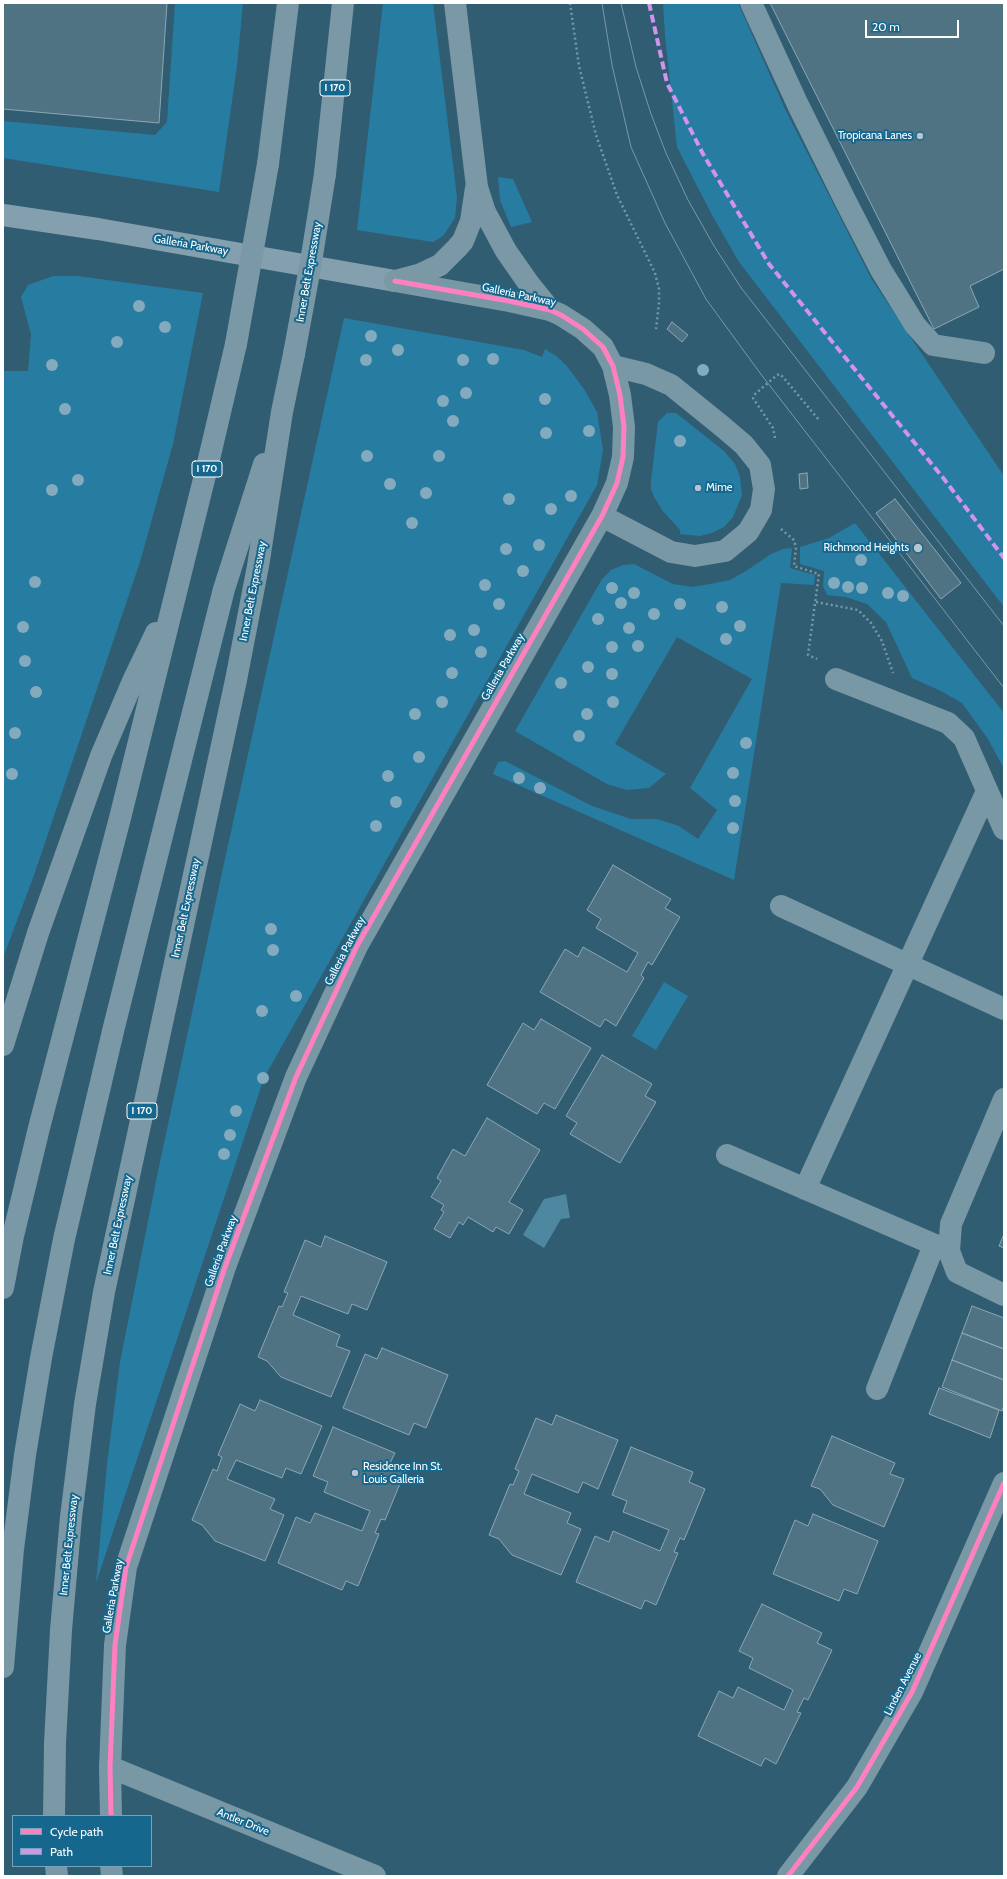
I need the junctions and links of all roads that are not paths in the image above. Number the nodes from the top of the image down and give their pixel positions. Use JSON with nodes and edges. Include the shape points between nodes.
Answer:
{"nodes":[{"id":1,"x":288,"y":3,"type":"edge"},
{"id":2,"x":343,"y":3,"type":"edge"},
{"id":3,"x":455,"y":3,"type":"edge"},
{"id":4,"x":751,"y":3,"type":"edge"},
{"id":5,"x":476,"y":187,"type":"junction"},
{"id":6,"x":3,"y":215,"type":"edge"},
{"id":7,"x":395,"y":281,"type":"junction"},
{"id":8,"x":550,"y":310,"type":"junction"},
{"id":9,"x":984,"y":353,"type":"dead end"},
{"id":10,"x":613,"y":366,"type":"junction"},
{"id":11,"x":282,"y":412,"type":"junction"},
{"id":12,"x":602,"y":516,"type":"junction"},
{"id":13,"x":175,"y":594,"type":"junction"},
{"id":14,"x":836,"y":679,"type":"dead end"},
{"id":15,"x":987,"y":791,"type":"junction"},
{"id":16,"x":1004,"y":829,"type":"edge"},
{"id":17,"x":781,"y":906,"type":"dead end"},
{"id":18,"x":908,"y":964,"type":"junction"},
{"id":19,"x":1004,"y":1009,"type":"edge"},
{"id":20,"x":3,"y":1044,"type":"edge"},
{"id":21,"x":1004,"y":1099,"type":"edge"},
{"id":22,"x":727,"y":1155,"type":"dead end"},
{"id":23,"x":805,"y":1189,"type":"junction"},
{"id":24,"x":942,"y":1248,"type":"junction"},
{"id":25,"x":3,"y":1288,"type":"edge"},
{"id":26,"x":1004,"y":1295,"type":"edge"},
{"id":27,"x":877,"y":1389,"type":"dead end"},
{"id":28,"x":1004,"y":1482,"type":"edge"},
{"id":29,"x":3,"y":1667,"type":"edge"},
{"id":30,"x":110,"y":1767,"type":"junction"},
{"id":31,"x":54,"y":1815,"type":"edge"},
{"id":32,"x":110,"y":1815,"type":"edge"},
{"id":33,"x":375,"y":1876,"type":"edge"},
{"id":34,"x":788,"y":1876,"type":"edge"}],
"edges":[{"from":1,"to":13,"type":"highway","number":"I 170","bridge":true,"via":[[268,164],[236,344]]},
{"from":2,"to":11,"type":"highway","name":"Inner Belt Expressway","number":"I 170","bridge":true,"via":[[325,174]]},
{"from":3,"to":5,"type":"highway"},
{"from":4,"to":9,"type":"street","via":[[846,202],[882,270],[915,324],[933,345]]},
{"from":5,"to":7,"type":"highway","via":[[471,220],[463,241],[457,248],[440,265],[422,274]]},
{"from":5,"to":8,"type":"highway","via":[[506,251]]},
{"from":6,"to":7,"type":"main road","name":"Galleria Parkway"},
{"from":7,"to":8,"type":"street","name":"Galleria Parkway"},
{"from":8,"to":10,"type":"street","name":"Galleria Parkway","via":[[583,329],[602,347]]},
{"from":10,"to":12,"type":"street","name":"Galleria Parkway","via":[[624,427],[623,457],[617,483]]},
{"from":10,"to":12,"type":"street","via":[[646,374],[671,385],[744,445],[760,465],[764,489],[761,510],[748,532],[725,551],[695,556],[671,552]]},
{"from":11,"to":29,"type":"highway","via":[[224,589],[64,1239],[25,1455],[13,1550]]},
{"from":11,"to":31,"type":"highway","name":"Inner Belt Expressway","number":"I 170","via":[[258,566],[236,680],[102,1299],[85,1404],[71,1517],[60,1637]]},
{"from":12,"to":30,"type":"street","name":"Galleria Parkway","via":[[357,946],[296,1077],[225,1267],[126,1567],[115,1645]]},
{"from":13,"to":20,"type":"highway","via":[[133,681],[101,756],[38,933]]},
{"from":13,"to":25,"type":"highway","number":"I 170","via":[[39,1128]]},
{"from":14,"to":15,"type":"street","via":[[948,723],[964,738]]},
{"from":15,"to":16,"type":"street"},
{"from":15,"to":18,"type":"street"},
{"from":17,"to":18,"type":"street"},
{"from":18,"to":19,"type":"street"},
{"from":18,"to":23,"type":"street"},
{"from":21,"to":24,"type":"street"},
{"from":22,"to":23,"type":"street"},
{"from":23,"to":24,"type":"street"},
{"from":24,"to":26,"type":"street","via":[[957,1272]]},
{"from":24,"to":27,"type":"street"},
{"from":28,"to":34,"type":"street","name":"Linden Avenue","via":[[912,1692],[857,1787]]},
{"from":30,"to":32,"type":"street","name":"Galleria Parkway"},
{"from":30,"to":33,"type":"street","name":"Antler Drive"}]}
